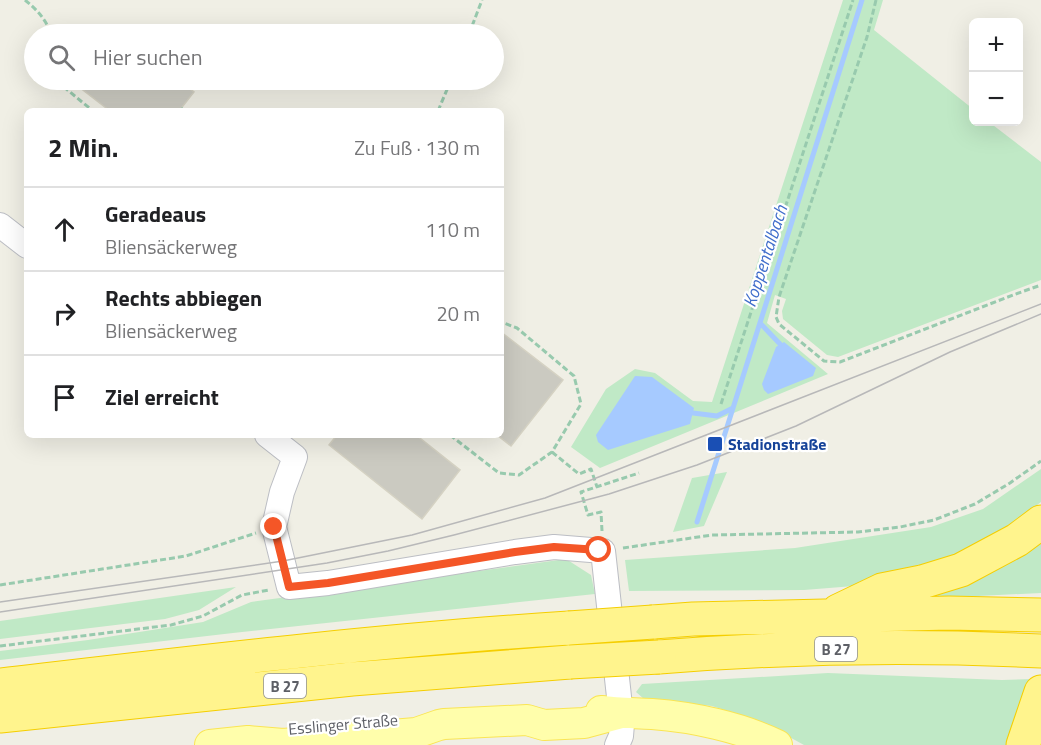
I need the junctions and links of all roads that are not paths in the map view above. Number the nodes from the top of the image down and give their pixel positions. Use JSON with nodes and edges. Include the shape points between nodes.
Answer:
{"nodes":[{"id":1,"x":0,"y":225,"type":"edge"},
{"id":2,"x":24,"y":244,"type":"edge"},
{"id":3,"x":271,"y":438,"type":"edge"},
{"id":4,"x":1041,"y":522,"type":"edge"},
{"id":5,"x":1035,"y":615,"type":"edge"},
{"id":6,"x":826,"y":616,"type":"junction"},
{"id":7,"x":1027,"y":650,"type":"edge"},
{"id":8,"x":0,"y":685,"type":"edge"},
{"id":9,"x":1041,"y":692,"type":"edge"},
{"id":10,"x":621,"y":713,"type":"junction"},
{"id":11,"x":0,"y":717,"type":"edge"},
{"id":12,"x":210,"y":745,"type":"edge"},
{"id":13,"x":617,"y":745,"type":"edge"},
{"id":14,"x":777,"y":745,"type":"edge"},
{"id":15,"x":1023,"y":745,"type":"edge"}],
"edges":[{"from":1,"to":2,"type":"street"},
{"from":3,"to":10,"type":"street","via":[[295,457],[274,527],[289,587],[554,547],[603,551]]},
{"from":4,"to":6,"type":"highway","via":[[1017,540],[961,570],[882,591]]},
{"from":5,"to":6,"type":"highway","number":"B 27"},
{"from":6,"to":8,"type":"highway","number":"B 27","bridge":true,"via":[[693,619],[509,632]]},
{"from":7,"to":11,"type":"highway","number":"B 27","bridge":true,"via":[[864,648],[570,662],[352,679]]},
{"from":9,"to":15,"type":"highway"},
{"from":10,"to":12,"type":"main road","name":"Esslinger Straße","via":[[584,723],[544,725],[527,720],[439,724],[416,734]]},
{"from":10,"to":13,"type":"street"},
{"from":10,"to":14,"type":"main road","name":"Esslinger Straße","via":[[711,723]]}]}
